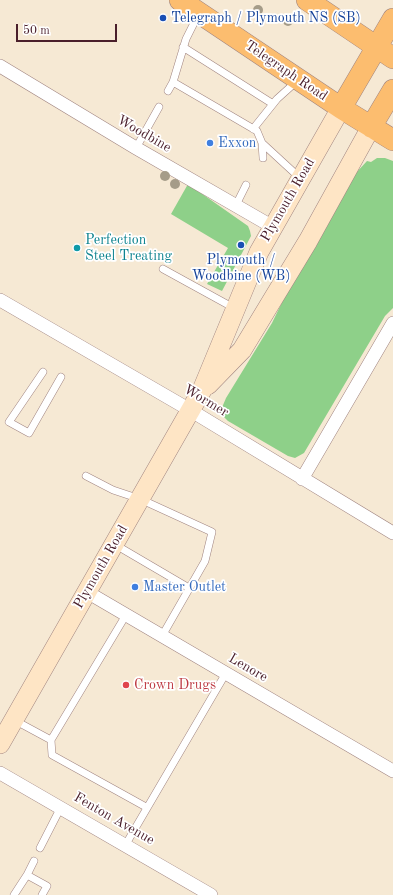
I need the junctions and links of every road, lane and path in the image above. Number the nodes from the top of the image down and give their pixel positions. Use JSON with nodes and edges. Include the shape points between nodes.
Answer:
{"nodes":[{"id":1,"x":180,"y":0,"type":"edge"},
{"id":2,"x":307,"y":0,"type":"edge"},
{"id":3,"x":200,"y":13,"type":"junction"},
{"id":4,"x":393,"y":19,"type":"edge"},
{"id":5,"x":183,"y":47,"type":"junction"},
{"id":6,"x":385,"y":52,"type":"edge"},
{"id":7,"x":0,"y":66,"type":"edge"},
{"id":8,"x":298,"y":80,"type":"junction"},
{"id":9,"x":173,"y":82,"type":"junction"},
{"id":10,"x":168,"y":90,"type":"dead end"},
{"id":11,"x":393,"y":90,"type":"edge"},
{"id":12,"x":273,"y":104,"type":"junction"},
{"id":13,"x":159,"y":107,"type":"dead end"},
{"id":14,"x":341,"y":108,"type":"junction"},
{"id":15,"x":371,"y":126,"type":"junction"},
{"id":16,"x":253,"y":129,"type":"junction"},
{"id":17,"x":393,"y":140,"type":"edge"},
{"id":18,"x":262,"y":143,"type":"junction"},
{"id":19,"x":136,"y":148,"type":"junction"},
{"id":20,"x":263,"y":158,"type":"dead end"},
{"id":21,"x":300,"y":179,"type":"junction"},
{"id":22,"x":246,"y":185,"type":"dead end"},
{"id":23,"x":236,"y":205,"type":"junction"},
{"id":24,"x":273,"y":227,"type":"junction"},
{"id":25,"x":163,"y":269,"type":"dead end"},
{"id":26,"x":0,"y":300,"type":"edge"},
{"id":27,"x":234,"y":308,"type":"junction"},
{"id":28,"x":393,"y":323,"type":"edge"},
{"id":29,"x":42,"y":372,"type":"dead end"},
{"id":30,"x":61,"y":377,"type":"dead end"},
{"id":31,"x":202,"y":390,"type":"junction"},
{"id":32,"x":190,"y":410,"type":"junction"},
{"id":33,"x":86,"y":476,"type":"dead end"},
{"id":34,"x":302,"y":478,"type":"junction"},
{"id":35,"x":140,"y":499,"type":"junction"},
{"id":36,"x":393,"y":533,"type":"edge"},
{"id":37,"x":114,"y":544,"type":"junction"},
{"id":38,"x":189,"y":588,"type":"junction"},
{"id":39,"x":87,"y":592,"type":"junction"},
{"id":40,"x":126,"y":615,"type":"junction"},
{"id":41,"x":162,"y":636,"type":"junction"},
{"id":42,"x":226,"y":673,"type":"junction"},
{"id":43,"x":14,"y":720,"type":"junction"},
{"id":44,"x":51,"y":740,"type":"junction"},
{"id":45,"x":0,"y":744,"type":"edge"},
{"id":46,"x":393,"y":771,"type":"edge"},
{"id":47,"x":0,"y":772,"type":"edge"},
{"id":48,"x":61,"y":807,"type":"junction"},
{"id":49,"x":146,"y":808,"type":"junction"},
{"id":50,"x":126,"y":844,"type":"junction"},
{"id":51,"x":40,"y":848,"type":"dead end"},
{"id":52,"x":34,"y":861,"type":"dead end"},
{"id":53,"x":27,"y":875,"type":"junction"},
{"id":54,"x":14,"y":895,"type":"edge"},
{"id":55,"x":42,"y":895,"type":"edge"},
{"id":56,"x":211,"y":895,"type":"edge"}],
"edges":[{"from":1,"to":3,"type":"main road","name":"Telegraph Road"},
{"from":2,"to":6,"type":"main road"},
{"from":3,"to":5,"type":"lane"},
{"from":3,"to":8,"type":"main road","name":"Telegraph Road"},
{"from":4,"to":6,"type":"main road","name":"Plymouth Road"},
{"from":5,"to":9,"type":"lane"},
{"from":5,"to":12,"type":"lane"},
{"from":6,"to":14,"type":"main road","name":"Plymouth Road"},
{"from":7,"to":19,"type":"street","name":"Woodbine"},
{"from":8,"to":12,"type":"lane"},
{"from":8,"to":14,"type":"main road","name":"Telegraph Road"},
{"from":9,"to":10,"type":"lane"},
{"from":9,"to":16,"type":"lane"},
{"from":11,"to":15,"type":"main road","name":"Plymouth Road"},
{"from":12,"to":16,"type":"lane"},
{"from":13,"to":19,"type":"lane"},
{"from":14,"to":15,"type":"main road","name":"Telegraph Road"},
{"from":14,"to":21,"type":"main road","name":"Plymouth Road"},
{"from":15,"to":17,"type":"main road","name":"Telegraph Road"},
{"from":15,"to":31,"type":"main road","name":"Plymouth Road","via":[[308,241],[242,350]]},
{"from":16,"to":18,"type":"lane","via":[[257,131]]},
{"from":18,"to":20,"type":"lane"},
{"from":18,"to":21,"type":"lane"},
{"from":19,"to":23,"type":"street","name":"Woodbine"},
{"from":21,"to":24,"type":"main road","name":"Plymouth Road"},
{"from":22,"to":23,"type":"lane"},
{"from":23,"to":24,"type":"street","name":"Woodbine"},
{"from":24,"to":27,"type":"main road","name":"Plymouth Road","via":[[258,252]]},
{"from":25,"to":27,"type":"lane"},
{"from":26,"to":32,"type":"street","name":"Wormer"},
{"from":27,"to":31,"type":"main road","name":"Plymouth Road"},
{"from":28,"to":34,"type":"street"},
{"from":29,"to":30,"type":"lane","via":[[9,422],[29,433]]},
{"from":31,"to":32,"type":"main road","name":"Plymouth Road"},
{"from":32,"to":34,"type":"street","name":"Wormer"},
{"from":32,"to":35,"type":"main road","name":"Plymouth Road"},
{"from":33,"to":35,"type":"lane","via":[[113,490]]},
{"from":34,"to":36,"type":"street","name":"Wormer"},
{"from":35,"to":37,"type":"main road","name":"Plymouth Road"},
{"from":35,"to":38,"type":"lane","via":[[212,532],[205,561]]},
{"from":37,"to":38,"type":"lane"},
{"from":37,"to":39,"type":"main road","name":"Plymouth Road"},
{"from":38,"to":41,"type":"lane"},
{"from":39,"to":40,"type":"street","name":"Lenore"},
{"from":39,"to":43,"type":"main road","name":"Plymouth Road"},
{"from":40,"to":41,"type":"street","name":"Lenore"},
{"from":40,"to":44,"type":"lane"},
{"from":41,"to":42,"type":"street","name":"Lenore"},
{"from":42,"to":46,"type":"street","name":"Lenore"},
{"from":42,"to":49,"type":"lane"},
{"from":43,"to":44,"type":"lane"},
{"from":43,"to":45,"type":"main road","name":"Plymouth Road"},
{"from":44,"to":49,"type":"lane","via":[[52,755]]},
{"from":47,"to":48,"type":"street","name":"Fenton Avenue"},
{"from":48,"to":50,"type":"street","name":"Fenton Avenue"},
{"from":48,"to":51,"type":"lane"},
{"from":49,"to":50,"type":"lane"},
{"from":50,"to":56,"type":"street","name":"Fenton Avenue"},
{"from":52,"to":53,"type":"lane"},
{"from":53,"to":54,"type":"lane"},
{"from":53,"to":55,"type":"lane","via":[[47,886]]}]}
